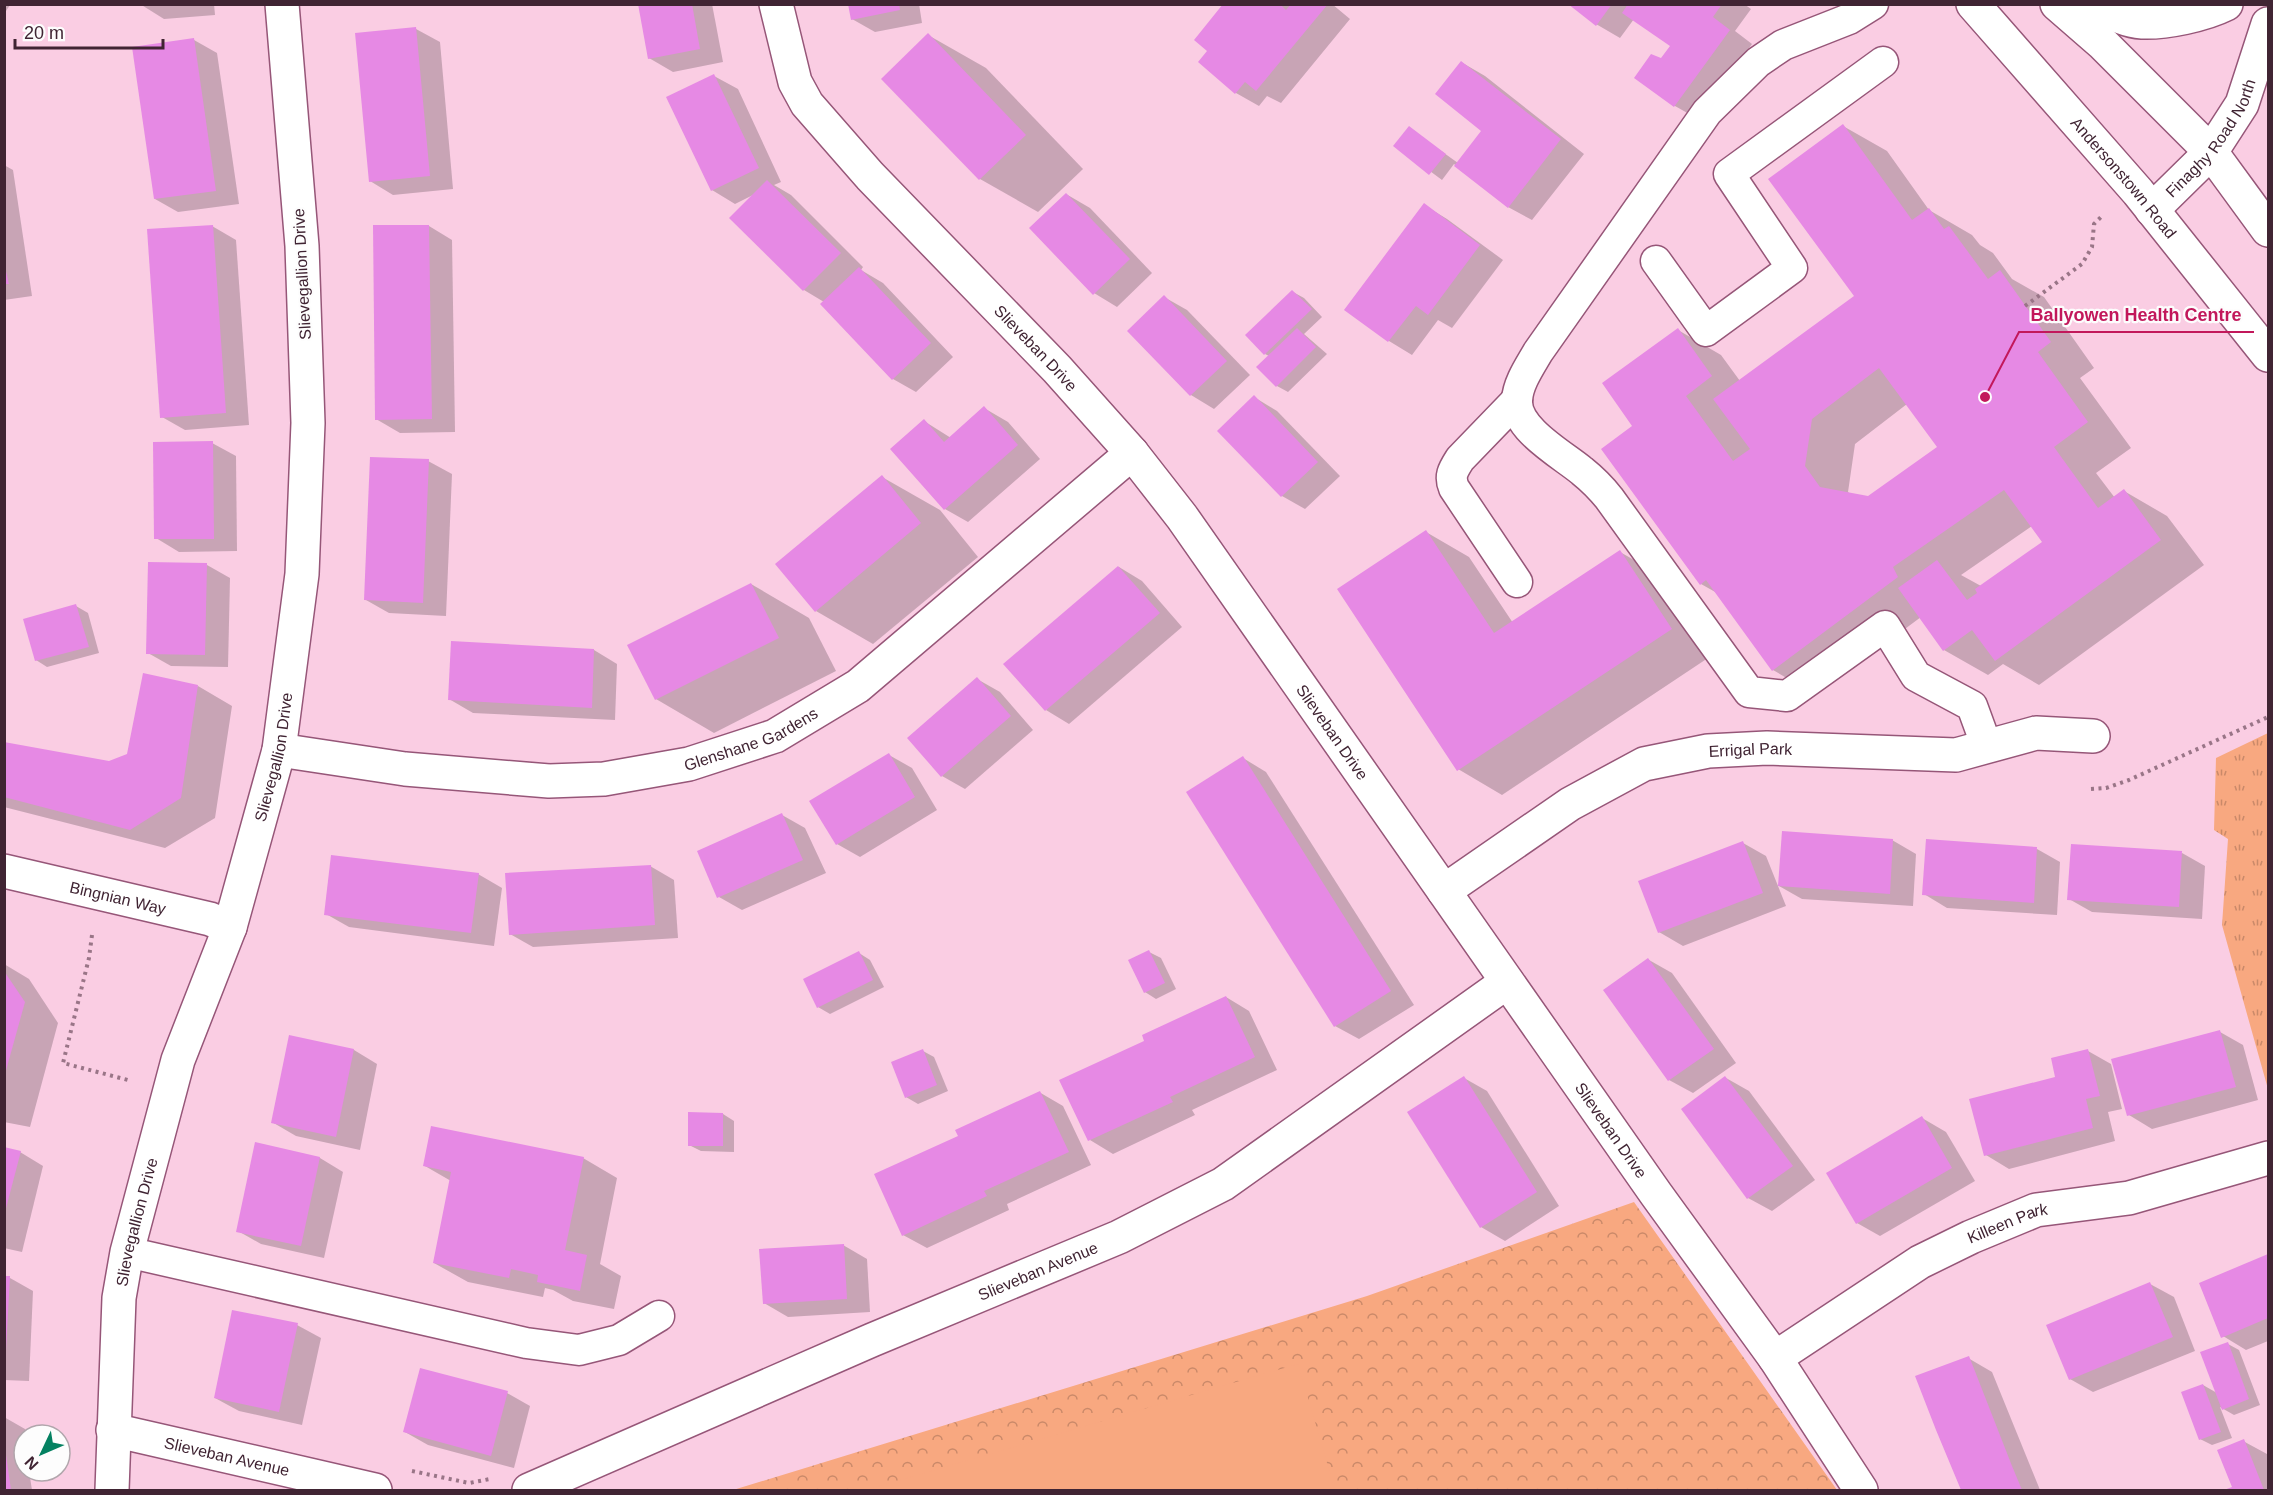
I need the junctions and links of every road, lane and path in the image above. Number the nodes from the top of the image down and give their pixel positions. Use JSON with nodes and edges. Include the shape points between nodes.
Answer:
{"nodes":[{"id":1,"x":282,"y":4,"type":"edge"},
{"id":2,"x":776,"y":4,"type":"edge"},
{"id":3,"x":1873,"y":4,"type":"edge"},
{"id":4,"x":1973,"y":4,"type":"edge"},
{"id":5,"x":2057,"y":4,"type":"edge"},
{"id":6,"x":2092,"y":4,"type":"edge"},
{"id":7,"x":2226,"y":4,"type":"edge"},
{"id":8,"x":2268,"y":24,"type":"edge"},
{"id":9,"x":1883,"y":62,"type":"dead end"},
{"id":10,"x":2211,"y":152,"type":"junction"},
{"id":11,"x":2152,"y":210,"type":"junction"},
{"id":12,"x":2104,"y":214,"type":"dead end"},
{"id":13,"x":2268,"y":230,"type":"edge"},
{"id":14,"x":1656,"y":261,"type":"dead end"},
{"id":15,"x":2025,"y":306,"type":"dead end"},
{"id":16,"x":2268,"y":355,"type":"edge"},
{"id":17,"x":1517,"y":400,"type":"junction"},
{"id":18,"x":1132,"y":453,"type":"junction"},
{"id":19,"x":1517,"y":582,"type":"dead end"},
{"id":20,"x":2268,"y":717,"type":"edge"},
{"id":21,"x":2093,"y":736,"type":"dead end"},
{"id":22,"x":1987,"y":747,"type":"junction"},
{"id":23,"x":279,"y":750,"type":"junction"},
{"id":24,"x":2091,"y":789,"type":"dead end"},
{"id":25,"x":4,"y":871,"type":"edge"},
{"id":26,"x":1444,"y":891,"type":"junction"},
{"id":27,"x":230,"y":927,"type":"junction"},
{"id":28,"x":89,"y":958,"type":"dead end"},
{"id":29,"x":1507,"y":982,"type":"junction"},
{"id":30,"x":135,"y":1082,"type":"dead end"},
{"id":31,"x":2268,"y":1158,"type":"edge"},
{"id":32,"x":128,"y":1252,"type":"junction"},
{"id":33,"x":659,"y":1316,"type":"dead end"},
{"id":34,"x":1775,"y":1358,"type":"junction"},
{"id":35,"x":113,"y":1431,"type":"junction"},
{"id":36,"x":411,"y":1470,"type":"dead end"},
{"id":37,"x":496,"y":1476,"type":"dead end"},
{"id":38,"x":112,"y":1491,"type":"edge"},
{"id":39,"x":375,"y":1491,"type":"edge"},
{"id":40,"x":529,"y":1491,"type":"edge"},
{"id":41,"x":1862,"y":1491,"type":"edge"}],
"edges":[{"from":1,"to":23,"type":"street","name":"Slievegallion Drive","via":[[302,246],[308,423],[302,574]]},
{"from":2,"to":18,"type":"street","name":"Slieveban Drive","via":[[795,82],[807,104]]},
{"from":3,"to":17,"type":"lane","via":[[1849,19],[1783,45],[1758,62],[1707,112],[1538,352]]},
{"from":4,"to":11,"type":"street","name":"Andersonstown Road"},
{"from":5,"to":10,"type":"street","via":[[2103,44]]},
{"from":6,"to":7,"type":"street","via":[[2141,22],[2191,17]]},
{"from":8,"to":10,"type":"street","name":"Finaghy Road North","via":[[2242,104]]},
{"from":9,"to":14,"type":"lane","via":[[1729,174],[1792,268],[1706,331]]},
{"from":10,"to":11,"type":"street","name":"Finaghy Road North"},
{"from":10,"to":13,"type":"street"},
{"from":11,"to":16,"type":"street","name":"Andersonstown Road"},
{"from":12,"to":15,"type":"path","via":[[2094,224],[2092,247],[2082,264]]},
{"from":17,"to":19,"type":"lane","via":[[1460,459],[1450,479]]},
{"from":17,"to":22,"type":"lane","via":[[1520,413],[1542,441],[1598,484],[1749,692],[1787,696],[1885,626],[1916,676],[1972,706]]},
{"from":18,"to":23,"type":"street","name":"Glenshane Gardens","via":[[858,686],[775,736],[689,764],[604,779],[549,781],[405,769]]},
{"from":18,"to":26,"type":"street","name":"Slieveban Drive","via":[[1189,526]]},
{"from":20,"to":24,"type":"path","via":[[2129,780]]},
{"from":21,"to":22,"type":"street","name":"Errigal Park","via":[[2036,734]]},
{"from":22,"to":26,"type":"street","name":"Errigal Park","via":[[1956,755],[1767,748],[1708,751],[1644,764],[1570,804]]},
{"from":23,"to":27,"type":"street","name":"Slievegallion Drive"},
{"from":25,"to":27,"type":"street","name":"Bingnian Way"},
{"from":26,"to":29,"type":"street","name":"Slieveban Drive"},
{"from":27,"to":32,"type":"street","name":"Slievegallion Drive","via":[[178,1060]]},
{"from":28,"to":30,"type":"path","via":[[63,1063]]},
{"from":29,"to":34,"type":"street","name":"Slieveban Drive"},
{"from":29,"to":40,"type":"street","name":"Slieveban Avenue","via":[[1223,1184],[1119,1237],[872,1340]]},
{"from":31,"to":34,"type":"street","name":"Killeen Park","via":[[2129,1198],[2036,1210],[1920,1262]]},
{"from":32,"to":33,"type":"lane","via":[[526,1343],[579,1350],[619,1340]]},
{"from":32,"to":35,"type":"street","name":"Slievegallion Drive","via":[[119,1298]]},
{"from":34,"to":41,"type":"street","name":"Slieveban Drive"},
{"from":35,"to":38,"type":"street","name":"Slievegallion Drive"},
{"from":35,"to":39,"type":"street","name":"Slieveban Avenue"},
{"from":36,"to":37,"type":"path","via":[[470,1483]]}]}
